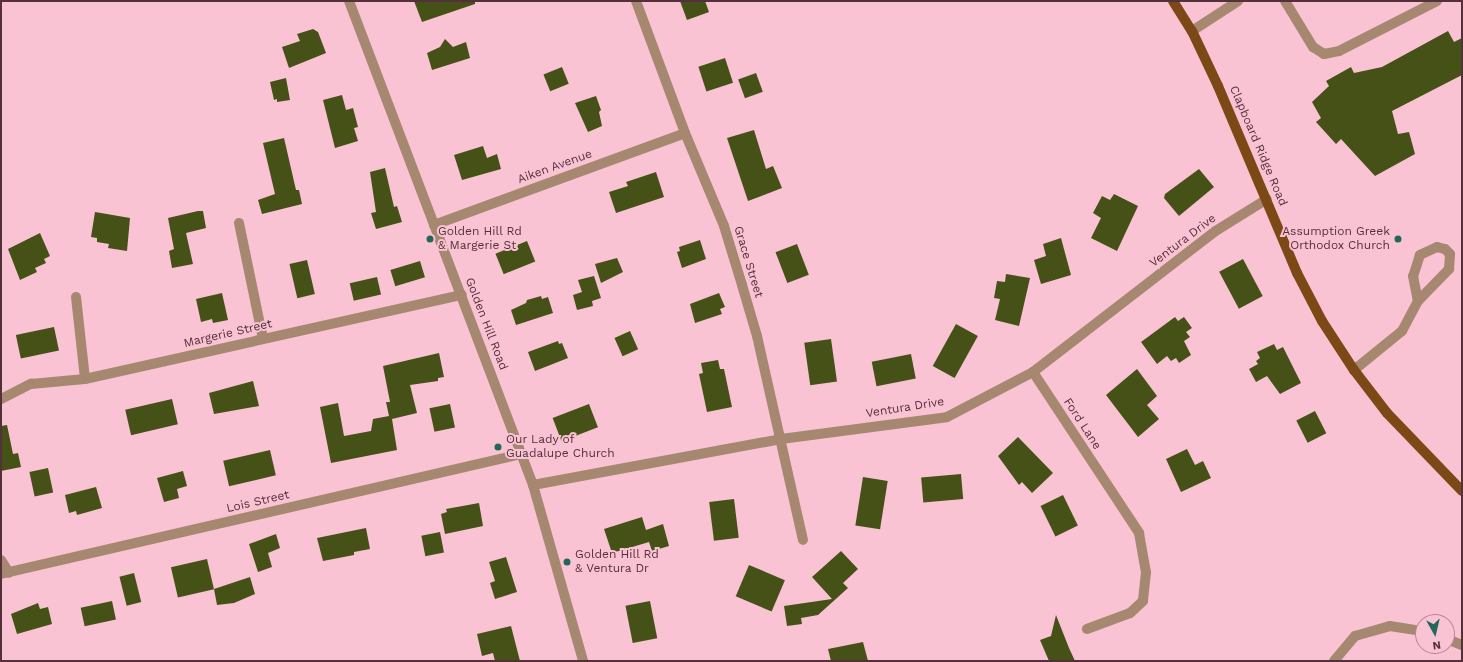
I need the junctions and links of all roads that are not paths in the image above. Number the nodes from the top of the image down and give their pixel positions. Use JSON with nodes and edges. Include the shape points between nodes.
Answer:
{"nodes":[{"id":1,"x":349,"y":1,"type":"edge"},
{"id":2,"x":636,"y":1,"type":"edge"},
{"id":3,"x":1173,"y":1,"type":"edge"},
{"id":4,"x":1238,"y":1,"type":"edge"},
{"id":5,"x":1285,"y":1,"type":"edge"},
{"id":6,"x":1437,"y":1,"type":"edge"},
{"id":7,"x":1180,"y":6,"type":"edge"},
{"id":8,"x":1192,"y":31,"type":"junction"},
{"id":9,"x":685,"y":133,"type":"junction"},
{"id":10,"x":1267,"y":199,"type":"junction"},
{"id":11,"x":239,"y":223,"type":"dead end"},
{"id":12,"x":434,"y":225,"type":"junction"},
{"id":13,"x":462,"y":295,"type":"junction"},
{"id":14,"x":76,"y":297,"type":"dead end"},
{"id":15,"x":1418,"y":301,"type":"junction"},
{"id":16,"x":263,"y":339,"type":"junction"},
{"id":17,"x":1354,"y":370,"type":"junction"},
{"id":18,"x":1033,"y":372,"type":"junction"},
{"id":19,"x":85,"y":379,"type":"junction"},
{"id":20,"x":1,"y":399,"type":"edge"},
{"id":21,"x":781,"y":439,"type":"junction"},
{"id":22,"x":522,"y":454,"type":"junction"},
{"id":23,"x":533,"y":485,"type":"junction"},
{"id":24,"x":1462,"y":491,"type":"edge"},
{"id":25,"x":804,"y":540,"type":"dead end"},
{"id":26,"x":1,"y":560,"type":"edge"},
{"id":27,"x":5,"y":574,"type":"edge"},
{"id":28,"x":1087,"y":629,"type":"dead end"},
{"id":29,"x":1415,"y":630,"type":"edge"},
{"id":30,"x":583,"y":661,"type":"edge"},
{"id":31,"x":1334,"y":661,"type":"edge"}],
"edges":[{"from":1,"to":12,"type":"street","name":"Golden Hill Road"},
{"from":2,"to":9,"type":"street","name":"Grace Street"},
{"from":3,"to":7,"type":"main road","name":"Clapboard Ridge Road"},
{"from":4,"to":8,"type":"street"},
{"from":5,"to":6,"type":"street","via":[[1313,47],[1324,54],[1339,51]]},
{"from":7,"to":8,"type":"main road","name":"Clapboard Ridge Road"},
{"from":8,"to":10,"type":"main road","name":"Clapboard Ridge Road"},
{"from":9,"to":12,"type":"street","name":"Aiken Avenue"},
{"from":9,"to":21,"type":"street","name":"Grace Street","via":[[724,226],[738,270]]},
{"from":10,"to":17,"type":"main road","name":"Clapboard Ridge Road","via":[[1296,273],[1322,321]]},
{"from":10,"to":18,"type":"street","name":"Ventura Drive","via":[[1214,232]]},
{"from":11,"to":16,"type":"street"},
{"from":12,"to":13,"type":"street","name":"Golden Hill Road"},
{"from":13,"to":16,"type":"street","name":"Margerie Street"},
{"from":13,"to":22,"type":"street","name":"Golden Hill Road"},
{"from":14,"to":19,"type":"street"},
{"from":15,"to":15,"type":"street","via":[[1450,269],[1450,254],[1445,249],[1438,247],[1420,255],[1413,276]]},
{"from":15,"to":17,"type":"street","via":[[1402,331]]},
{"from":16,"to":19,"type":"street","name":"Margerie Street"},
{"from":17,"to":24,"type":"main road","name":"Clapboard Ridge Road","via":[[1387,413]]},
{"from":18,"to":21,"type":"street","name":"Ventura Drive","via":[[947,417]]},
{"from":18,"to":28,"type":"street","name":"Ford Lane","via":[[1139,533],[1146,572],[1143,601],[1130,613]]},
{"from":19,"to":20,"type":"street","name":"Margerie Street","via":[[31,384]]},
{"from":21,"to":23,"type":"street","name":"Ventura Drive"},
{"from":21,"to":25,"type":"street","name":"Grace Street"},
{"from":22,"to":23,"type":"street","name":"Golden Hill Road"},
{"from":22,"to":27,"type":"street","name":"Lois Street"},
{"from":23,"to":30,"type":"street","name":"Golden Hill Road"},
{"from":26,"to":27,"type":"street"},
{"from":29,"to":31,"type":"street","via":[[1390,626],[1355,636]]}]}
